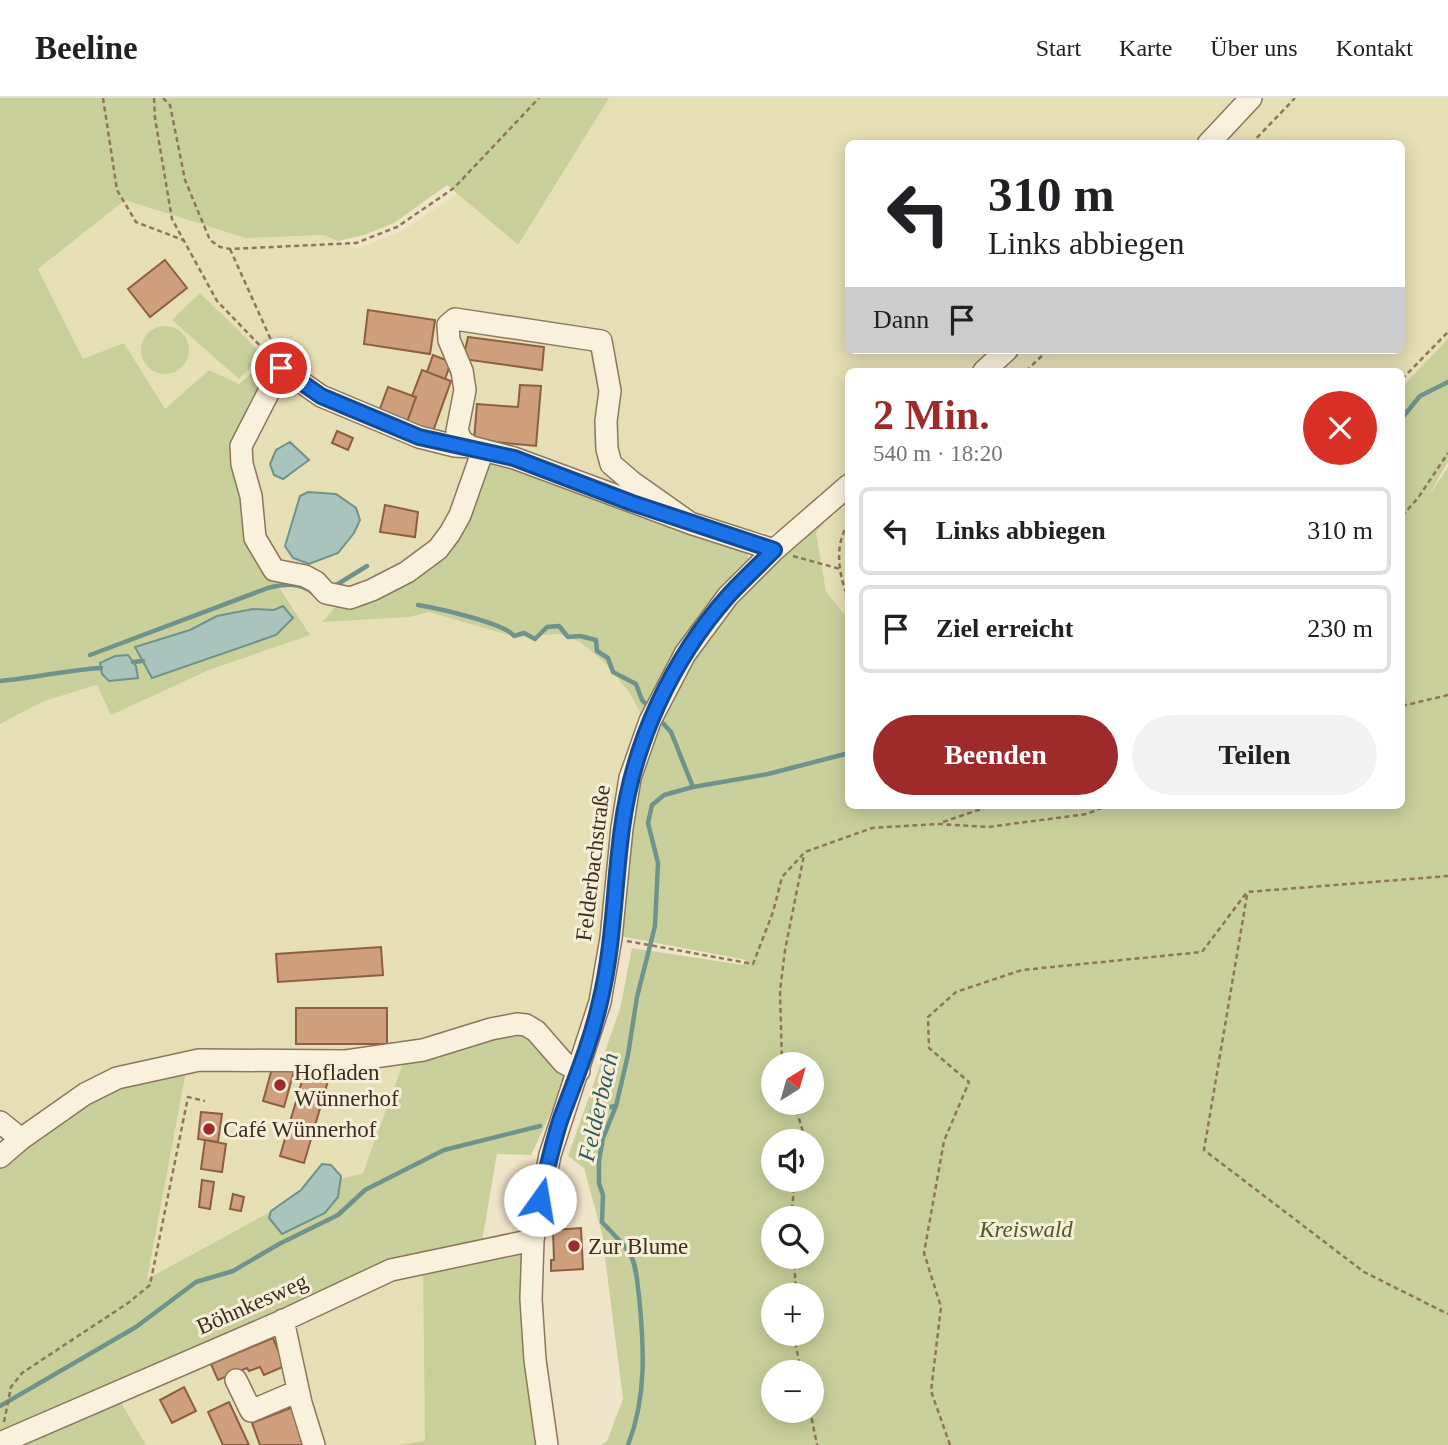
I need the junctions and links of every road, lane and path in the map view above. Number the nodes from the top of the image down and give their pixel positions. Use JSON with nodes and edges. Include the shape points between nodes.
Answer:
{"nodes":[{"id":1,"x":103,"y":98,"type":"edge"},
{"id":2,"x":154,"y":98,"type":"edge"},
{"id":3,"x":163,"y":98,"type":"edge"},
{"id":4,"x":539,"y":98,"type":"edge"},
{"id":5,"x":1251,"y":98,"type":"edge"},
{"id":6,"x":1295,"y":98,"type":"edge"},
{"id":7,"x":1212,"y":140,"type":"edge"},
{"id":8,"x":1255,"y":140,"type":"edge"},
{"id":9,"x":183,"y":240,"type":"junction"},
{"id":10,"x":230,"y":249,"type":"junction"},
{"id":11,"x":1448,"y":332,"type":"edge"},
{"id":12,"x":1003,"y":354,"type":"edge"},
{"id":13,"x":1044,"y":354,"type":"edge"},
{"id":14,"x":281,"y":368,"type":"junction"},
{"id":15,"x":987,"y":368,"type":"edge"},
{"id":16,"x":1029,"y":368,"type":"edge"},
{"id":17,"x":1405,"y":376,"type":"edge"},
{"id":18,"x":477,"y":449,"type":"junction"},
{"id":19,"x":1448,"y":453,"type":"edge"},
{"id":20,"x":845,"y":488,"type":"edge"},
{"id":21,"x":1405,"y":513,"type":"edge"},
{"id":22,"x":690,"y":523,"type":"junction"},
{"id":23,"x":845,"y":535,"type":"edge"},
{"id":24,"x":774,"y":550,"type":"junction"},
{"id":25,"x":840,"y":569,"type":"junction"},
{"id":26,"x":845,"y":592,"type":"edge"},
{"id":27,"x":1448,"y":695,"type":"edge"},
{"id":28,"x":1405,"y":705,"type":"edge"},
{"id":29,"x":982,"y":809,"type":"edge"},
{"id":30,"x":1099,"y":809,"type":"edge"},
{"id":31,"x":939,"y":824,"type":"junction"},
{"id":32,"x":805,"y":852,"type":"junction"},
{"id":33,"x":1448,"y":876,"type":"edge"},
{"id":34,"x":1247,"y":892,"type":"junction"},
{"id":35,"x":636,"y":943,"type":"dead end"},
{"id":36,"x":782,"y":1052,"type":"edge"},
{"id":37,"x":579,"y":1071,"type":"junction"},
{"id":38,"x":205,"y":1101,"type":"dead end"},
{"id":39,"x":0,"y":1122,"type":"edge"},
{"id":40,"x":20,"y":1139,"type":"junction"},
{"id":41,"x":0,"y":1157,"type":"edge"},
{"id":42,"x":533,"y":1240,"type":"junction"},
{"id":43,"x":1448,"y":1314,"type":"edge"},
{"id":44,"x":283,"y":1320,"type":"junction"},
{"id":45,"x":236,"y":1380,"type":"dead end"},
{"id":46,"x":298,"y":1391,"type":"junction"},
{"id":47,"x":813,"y":1423,"type":"edge"},
{"id":48,"x":0,"y":1443,"type":"edge"},
{"id":49,"x":314,"y":1445,"type":"edge"},
{"id":50,"x":547,"y":1445,"type":"edge"},
{"id":51,"x":817,"y":1445,"type":"edge"},
{"id":52,"x":950,"y":1445,"type":"edge"}],
"edges":[{"from":1,"to":9,"type":"path","via":[[117,190],[136,222]]},
{"from":2,"to":9,"type":"path","via":[[172,219]]},
{"from":3,"to":10,"type":"path","via":[[170,105],[185,180],[210,240]]},
{"from":4,"to":10,"type":"path","via":[[454,188],[397,227],[356,243]]},
{"from":5,"to":7,"type":"street"},
{"from":6,"to":8,"type":"path"},
{"from":9,"to":14,"type":"path","via":[[217,301]]},
{"from":10,"to":14,"type":"path"},
{"from":11,"to":17,"type":"path"},
{"from":12,"to":15,"type":"street"},
{"from":13,"to":16,"type":"path"},
{"from":14,"to":18,"type":"street","via":[[321,396],[419,437]]},
{"from":14,"to":18,"type":"street","via":[[241,446],[255,538],[274,570],[306,576],[326,593],[350,597],[372,590],[438,549],[460,516]]},
{"from":18,"to":22,"type":"street","via":[[514,458]]},
{"from":18,"to":22,"type":"street","via":[[462,441],[457,431],[465,390],[448,325],[455,320],[601,341],[610,390],[606,421],[611,464]]},
{"from":19,"to":21,"type":"path"},
{"from":20,"to":24,"type":"street","name":"Felderbachstraße"},
{"from":22,"to":24,"type":"street"},
{"from":23,"to":25,"type":"path"},
{"from":24,"to":25,"type":"path"},
{"from":24,"to":37,"type":"street","name":"Felderbachstraße","via":[[728,596],[684,654],[650,721],[630,778],[603,989]]},
{"from":25,"to":26,"type":"path"},
{"from":27,"to":28,"type":"path"},
{"from":29,"to":31,"type":"path"},
{"from":30,"to":31,"type":"path","via":[[988,827]]},
{"from":31,"to":32,"type":"path","via":[[872,828]]},
{"from":32,"to":35,"type":"path","via":[[782,877],[753,964]]},
{"from":32,"to":36,"type":"path","via":[[780,991]]},
{"from":33,"to":34,"type":"path"},
{"from":34,"to":43,"type":"path","via":[[1204,1150],[1364,1272]]},
{"from":34,"to":52,"type":"path","via":[[1202,952],[1021,970],[956,992],[928,1017],[929,1048],[969,1083],[944,1141],[924,1253],[941,1307],[931,1391]]},
{"from":37,"to":40,"type":"street","via":[[564,1063],[536,1031],[517,1024],[423,1050],[345,1061],[199,1060],[117,1078]]},
{"from":37,"to":42,"type":"street","name":"Felderbachstraße","via":[[551,1155]]},
{"from":38,"to":48,"type":"path","via":[[188,1097],[150,1285],[22,1373],[11,1387]]},
{"from":39,"to":40,"type":"street"},
{"from":40,"to":41,"type":"street"},
{"from":42,"to":44,"type":"street","name":"Böhnkesweg","via":[[391,1270]]},
{"from":42,"to":50,"type":"street","name":"Felderbachstraße","via":[[535,1360]]},
{"from":44,"to":46,"type":"street"},
{"from":44,"to":48,"type":"street","name":"Böhnkesweg"},
{"from":45,"to":46,"type":"street","via":[[251,1411]]},
{"from":46,"to":49,"type":"street"},
{"from":47,"to":51,"type":"path"}]}
